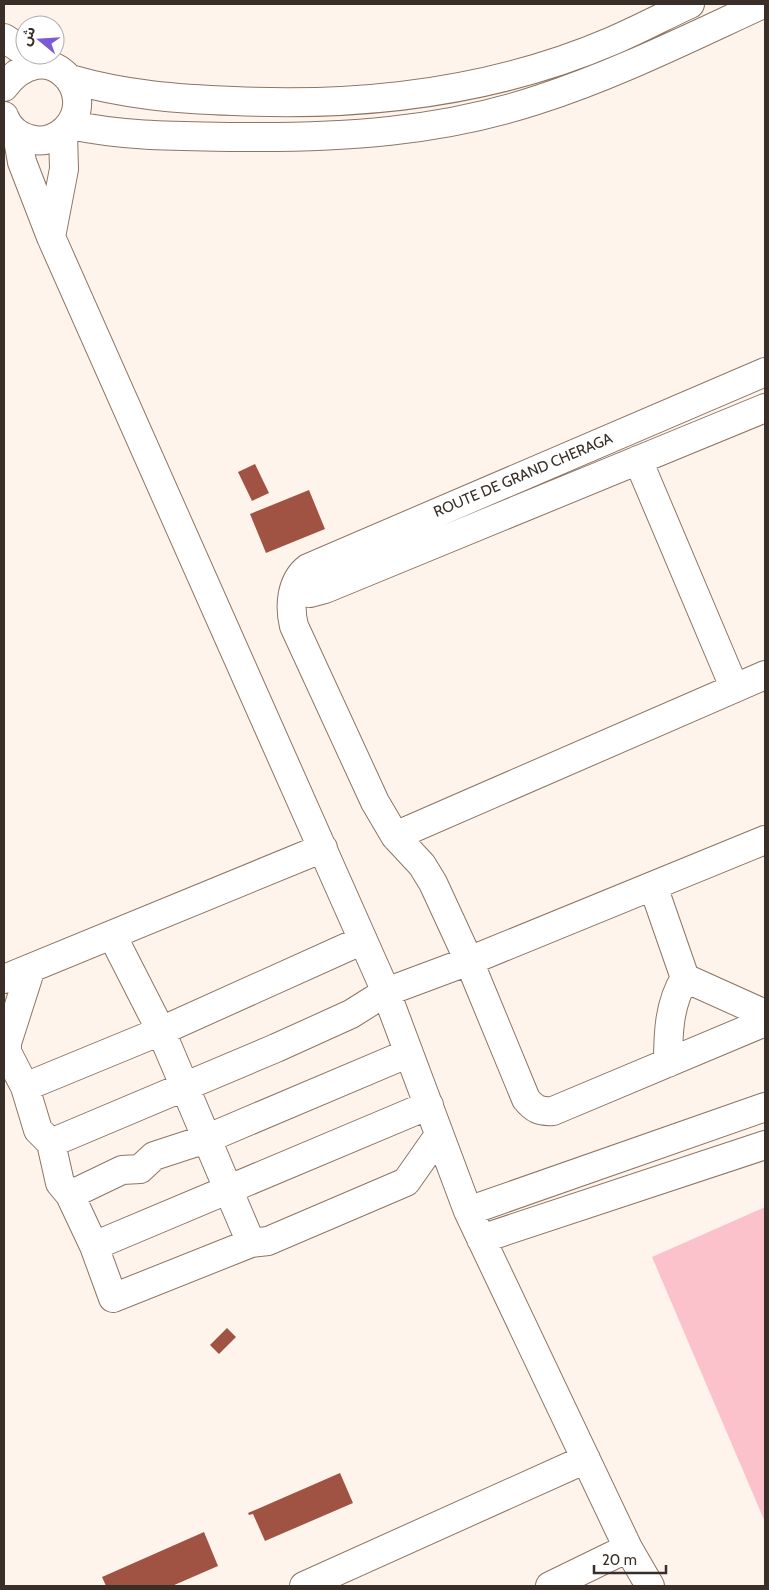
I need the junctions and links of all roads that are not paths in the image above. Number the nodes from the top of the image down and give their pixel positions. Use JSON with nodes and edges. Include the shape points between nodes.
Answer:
{"nodes":[{"id":1,"x":690,"y":4,"type":"edge"},
{"id":2,"x":763,"y":4,"type":"edge"},
{"id":3,"x":4,"y":38,"type":"edge"},
{"id":4,"x":15,"y":46,"type":"edge"},
{"id":5,"x":25,"y":65,"type":"edge"},
{"id":6,"x":49,"y":65,"type":"edge"},
{"id":7,"x":70,"y":79,"type":"junction"},
{"id":8,"x":4,"y":87,"type":"edge"},
{"id":9,"x":9,"y":129,"type":"edge"},
{"id":10,"x":67,"y":129,"type":"junction"},
{"id":11,"x":51,"y":237,"type":"junction"},
{"id":12,"x":765,"y":372,"type":"edge"},
{"id":13,"x":765,"y":408,"type":"edge"},
{"id":14,"x":638,"y":460,"type":"junction"},
{"id":15,"x":294,"y":591,"type":"junction"},
{"id":16,"x":765,"y":675,"type":"edge"},
{"id":17,"x":734,"y":687,"type":"junction"},
{"id":18,"x":395,"y":836,"type":"junction"},
{"id":19,"x":765,"y":840,"type":"edge"},
{"id":20,"x":323,"y":848,"type":"junction"},
{"id":21,"x":653,"y":886,"type":"junction"},
{"id":22,"x":112,"y":935,"type":"junction"},
{"id":23,"x":363,"y":940,"type":"junction"},
{"id":24,"x":469,"y":962,"type":"junction"},
{"id":25,"x":31,"y":968,"type":"junction"},
{"id":26,"x":685,"y":978,"type":"junction"},
{"id":27,"x":4,"y":980,"type":"edge"},
{"id":28,"x":386,"y":992,"type":"junction"},
{"id":29,"x":765,"y":1014,"type":"edge"},
{"id":30,"x":765,"y":1022,"type":"edge"},
{"id":31,"x":161,"y":1031,"type":"junction"},
{"id":32,"x":409,"y":1053,"type":"junction"},
{"id":33,"x":668,"y":1062,"type":"junction"},
{"id":34,"x":184,"y":1086,"type":"junction"},
{"id":35,"x":25,"y":1087,"type":"junction"},
{"id":36,"x":429,"y":1105,"type":"junction"},
{"id":37,"x":765,"y":1107,"type":"edge"},
{"id":38,"x":439,"y":1135,"type":"junction"},
{"id":39,"x":206,"y":1139,"type":"junction"},
{"id":40,"x":50,"y":1143,"type":"junction"},
{"id":41,"x":765,"y":1145,"type":"edge"},
{"id":42,"x":228,"y":1190,"type":"junction"},
{"id":43,"x":70,"y":1195,"type":"junction"},
{"id":44,"x":468,"y":1212,"type":"junction"},
{"id":45,"x":481,"y":1239,"type":"junction"},
{"id":46,"x":251,"y":1243,"type":"junction"},
{"id":47,"x":94,"y":1246,"type":"junction"},
{"id":48,"x":586,"y":1459,"type":"junction"},
{"id":49,"x":628,"y":1548,"type":"junction"},
{"id":50,"x":304,"y":1586,"type":"edge"},
{"id":51,"x":550,"y":1586,"type":"edge"},
{"id":52,"x":650,"y":1586,"type":"edge"}],
"edges":[{"from":1,"to":7,"type":"street","via":[[570,57],[486,81],[400,96],[313,103],[163,98],[115,91]]},
{"from":2,"to":10,"type":"street","via":[[578,86],[494,113],[433,125],[362,135],[272,137],[146,136]]},
{"from":3,"to":4,"type":"street"},
{"from":5,"to":8,"type":"street"},
{"from":6,"to":7,"type":"street"},
{"from":7,"to":10,"type":"street","via":[[77,96],[75,115]]},
{"from":9,"to":10,"type":"street","via":[[40,141],[52,139]]},
{"from":9,"to":11,"type":"street"},
{"from":10,"to":11,"type":"street","via":[[64,169]]},
{"from":11,"to":20,"type":"street"},
{"from":12,"to":15,"type":"street","name":"ROUTE DE GRAND CHERAGA","via":[[308,568],[298,578]]},
{"from":13,"to":14,"type":"street"},
{"from":14,"to":15,"type":"street","via":[[325,589],[310,594]]},
{"from":14,"to":17,"type":"street"},
{"from":15,"to":18,"type":"street","via":[[291,608],[294,626],[375,802]]},
{"from":16,"to":17,"type":"street"},
{"from":17,"to":18,"type":"street"},
{"from":18,"to":24,"type":"street","via":[[422,864]]},
{"from":19,"to":21,"type":"street"},
{"from":20,"to":22,"type":"street"},
{"from":20,"to":23,"type":"street"},
{"from":21,"to":24,"type":"street"},
{"from":21,"to":26,"type":"street"},
{"from":22,"to":25,"type":"street"},
{"from":22,"to":31,"type":"street"},
{"from":23,"to":28,"type":"street"},
{"from":23,"to":31,"type":"street"},
{"from":24,"to":28,"type":"street"},
{"from":24,"to":33,"type":"street","via":[[532,1107],[542,1112],[553,1111]]},
{"from":25,"to":27,"type":"street"},
{"from":25,"to":35,"type":"street","via":[[7,1043],[7,1052]]},
{"from":26,"to":29,"type":"street"},
{"from":26,"to":33,"type":"street","via":[[676,992],[668,1035]]},
{"from":28,"to":32,"type":"street"},
{"from":28,"to":34,"type":"street","via":[[351,1014]]},
{"from":30,"to":33,"type":"street"},
{"from":31,"to":34,"type":"street"},
{"from":31,"to":35,"type":"street"},
{"from":32,"to":36,"type":"street"},
{"from":32,"to":39,"type":"street"},
{"from":34,"to":39,"type":"street"},
{"from":34,"to":40,"type":"street"},
{"from":35,"to":40,"type":"street","via":[[38,1130]]},
{"from":36,"to":38,"type":"street"},
{"from":36,"to":42,"type":"street"},
{"from":37,"to":44,"type":"street"},
{"from":38,"to":44,"type":"street"},
{"from":38,"to":46,"type":"street","via":[[406,1182],[268,1241]]},
{"from":39,"to":42,"type":"street"},
{"from":39,"to":43,"type":"street","via":[[154,1156],[140,1169],[122,1170]]},
{"from":40,"to":43,"type":"street","via":[[60,1183]]},
{"from":41,"to":45,"type":"street"},
{"from":42,"to":46,"type":"street"},
{"from":42,"to":47,"type":"street"},
{"from":43,"to":47,"type":"street"},
{"from":44,"to":45,"type":"street"},
{"from":45,"to":48,"type":"street"},
{"from":46,"to":47,"type":"street","via":[[113,1298]]},
{"from":48,"to":49,"type":"street"},
{"from":48,"to":50,"type":"street"},
{"from":49,"to":51,"type":"street"},
{"from":49,"to":52,"type":"street"}]}
